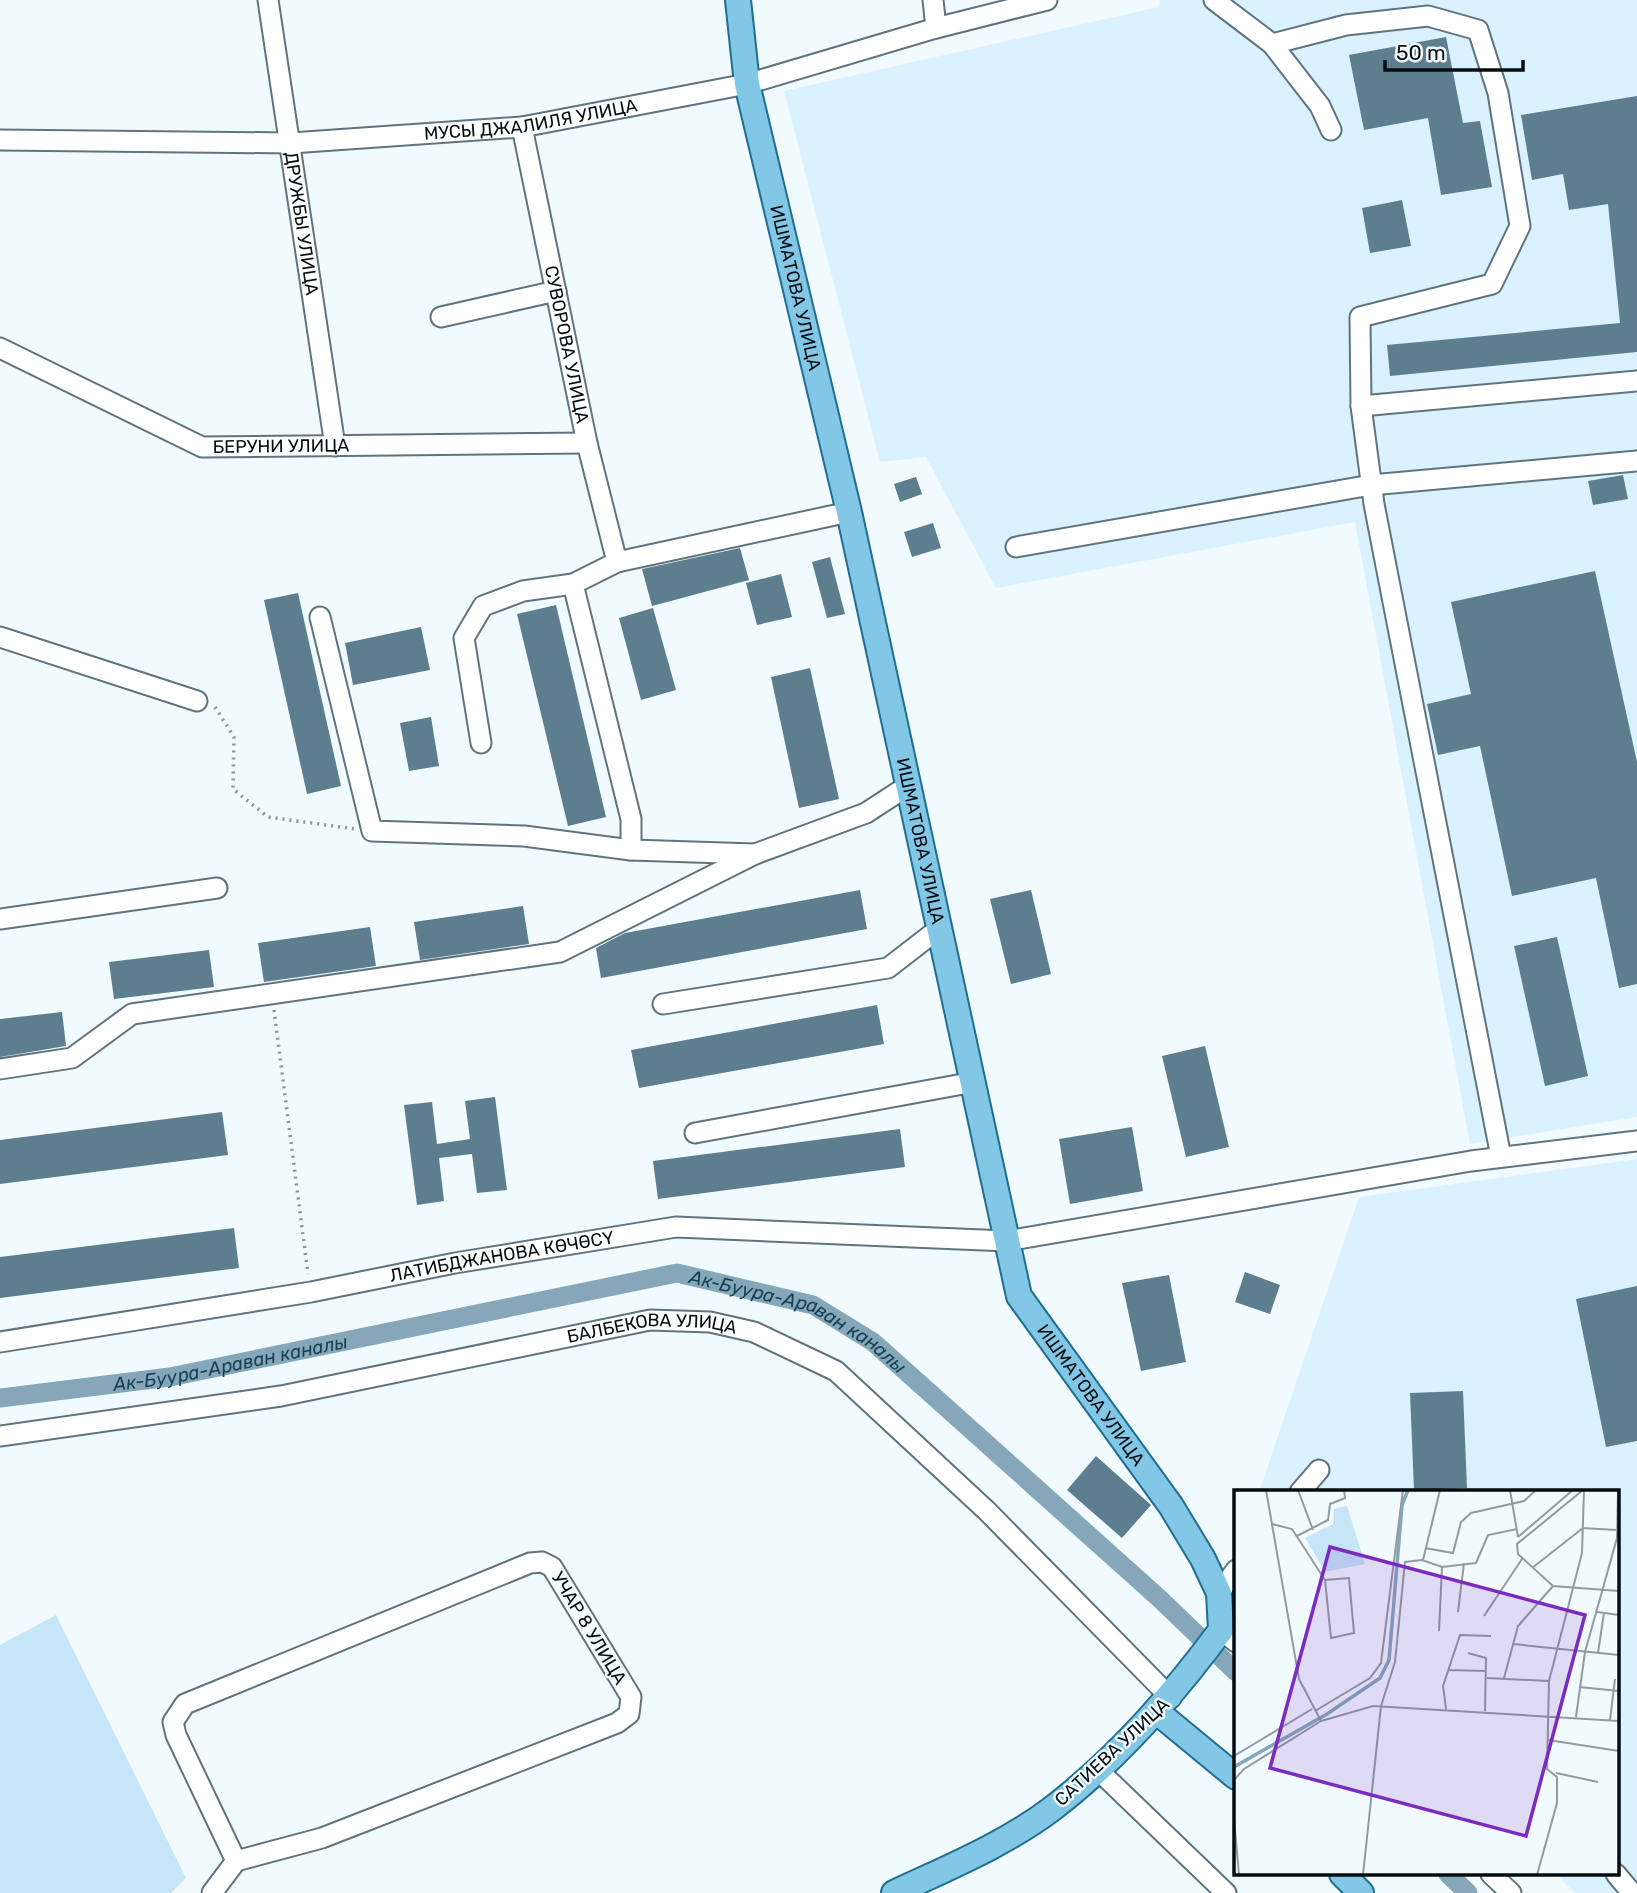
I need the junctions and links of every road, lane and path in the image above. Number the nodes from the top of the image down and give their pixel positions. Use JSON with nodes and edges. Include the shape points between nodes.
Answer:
{"nodes":[{"id":1,"x":268,"y":0,"type":"edge"},
{"id":2,"x":738,"y":0,"type":"edge"},
{"id":3,"x":933,"y":0,"type":"edge"},
{"id":4,"x":1047,"y":0,"type":"edge"},
{"id":5,"x":1214,"y":0,"type":"edge"},
{"id":6,"x":936,"y":29,"type":"junction"},
{"id":7,"x":1272,"y":44,"type":"junction"},
{"id":8,"x":747,"y":84,"type":"junction"},
{"id":9,"x":522,"y":127,"type":"junction"},
{"id":10,"x":1331,"y":131,"type":"dead end"},
{"id":11,"x":0,"y":140,"type":"edge"},
{"id":12,"x":291,"y":143,"type":"junction"},
{"id":13,"x":556,"y":291,"type":"junction"},
{"id":14,"x":441,"y":317,"type":"dead end"},
{"id":15,"x":0,"y":348,"type":"edge"},
{"id":16,"x":1637,"y":381,"type":"edge"},
{"id":17,"x":1361,"y":406,"type":"junction"},
{"id":18,"x":587,"y":443,"type":"junction"},
{"id":19,"x":335,"y":446,"type":"junction"},
{"id":20,"x":1637,"y":461,"type":"edge"},
{"id":21,"x":1371,"y":485,"type":"junction"},
{"id":22,"x":849,"y":512,"type":"junction"},
{"id":23,"x":1016,"y":547,"type":"dead end"},
{"id":24,"x":617,"y":562,"type":"junction"},
{"id":25,"x":573,"y":583,"type":"junction"},
{"id":26,"x":320,"y":617,"type":"dead end"},
{"id":27,"x":0,"y":637,"type":"edge"},
{"id":28,"x":197,"y":701,"type":"joint"},
{"id":29,"x":481,"y":743,"type":"dead end"},
{"id":30,"x":909,"y":785,"type":"junction"},
{"id":31,"x":372,"y":831,"type":"junction"},
{"id":32,"x":631,"y":850,"type":"junction"},
{"id":33,"x":755,"y":854,"type":"junction"},
{"id":34,"x":217,"y":888,"type":"dead end"},
{"id":35,"x":0,"y":919,"type":"edge"},
{"id":36,"x":941,"y":928,"type":"junction"},
{"id":37,"x":272,"y":995,"type":"junction"},
{"id":38,"x":663,"y":1004,"type":"dead end"},
{"id":39,"x":0,"y":1069,"type":"edge"},
{"id":40,"x":974,"y":1082,"type":"junction"},
{"id":41,"x":695,"y":1133,"type":"dead end"},
{"id":42,"x":1637,"y":1140,"type":"edge"},
{"id":43,"x":1501,"y":1157,"type":"junction"},
{"id":44,"x":1007,"y":1241,"type":"junction"},
{"id":45,"x":311,"y":1292,"type":"junction"},
{"id":46,"x":0,"y":1342,"type":"edge"},
{"id":47,"x":0,"y":1436,"type":"edge"},
{"id":48,"x":1319,"y":1470,"type":"dead end"},
{"id":49,"x":1305,"y":1490,"type":"edge"},
{"id":50,"x":1234,"y":1573,"type":"edge"},
{"id":51,"x":1219,"y":1592,"type":"junction"},
{"id":52,"x":1229,"y":1636,"type":"edge"},
{"id":53,"x":1169,"y":1698,"type":"junction"},
{"id":54,"x":1097,"y":1769,"type":"junction"},
{"id":55,"x":1234,"y":1775,"type":"edge"},
{"id":56,"x":236,"y":1861,"type":"junction"},
{"id":57,"x":1344,"y":1876,"type":"edge"},
{"id":58,"x":1493,"y":1876,"type":"edge"},
{"id":59,"x":1618,"y":1876,"type":"edge"},
{"id":60,"x":212,"y":1893,"type":"edge"},
{"id":61,"x":894,"y":1893,"type":"edge"},
{"id":62,"x":1226,"y":1893,"type":"edge"},
{"id":63,"x":1361,"y":1893,"type":"edge"},
{"id":64,"x":1511,"y":1893,"type":"edge"},
{"id":65,"x":1632,"y":1893,"type":"edge"}],
"edges":[{"from":1,"to":12,"type":"street","name":"ДРУЖБЫ УЛИЦА"},
{"from":2,"to":8,"type":"main road","name":"ИШМАТОВА УЛИЦА"},
{"from":3,"to":6,"type":"street"},
{"from":4,"to":6,"type":"street","name":"МУСЫ ДЖАЛИЛЯ УЛИЦА"},
{"from":5,"to":7,"type":"street"},
{"from":6,"to":8,"type":"street","name":"МУСЫ ДЖАЛИЛЯ УЛИЦА"},
{"from":7,"to":10,"type":"street","via":[[1320,106]]},
{"from":7,"to":17,"type":"street","via":[[1346,25],[1428,16],[1478,30],[1498,93],[1520,226],[1492,284],[1360,317]]},
{"from":8,"to":9,"type":"street","name":"МУСЫ ДЖАЛИЛЯ УЛИЦА"},
{"from":8,"to":22,"type":"main road","name":"ИШМАТОВА УЛИЦА"},
{"from":9,"to":12,"type":"street","name":"МУСЫ ДЖАЛИЛЯ УЛИЦА"},
{"from":9,"to":13,"type":"street","name":"СУВОРОВА УЛИЦА"},
{"from":11,"to":12,"type":"street","name":"МУСЫ ДЖАЛИЛЯ УЛИЦА"},
{"from":12,"to":19,"type":"street","name":"ДРУЖБЫ УЛИЦА"},
{"from":13,"to":14,"type":"street"},
{"from":13,"to":18,"type":"street","name":"СУВОРОВА УЛИЦА"},
{"from":15,"to":19,"type":"street","name":"БЕРУНИ УЛИЦА","via":[[202,447]]},
{"from":16,"to":17,"type":"street"},
{"from":17,"to":21,"type":"street"},
{"from":18,"to":19,"type":"street","name":"БЕРУНИ УЛИЦА"},
{"from":18,"to":24,"type":"street","name":"СУВОРОВА УЛИЦА"},
{"from":20,"to":21,"type":"street"},
{"from":21,"to":23,"type":"street"},
{"from":21,"to":43,"type":"street"},
{"from":22,"to":24,"type":"street"},
{"from":22,"to":30,"type":"main road","name":"ИШМАТОВА УЛИЦА"},
{"from":24,"to":25,"type":"street"},
{"from":25,"to":29,"type":"street","via":[[523,591],[483,606],[464,638]]},
{"from":25,"to":32,"type":"street","via":[[631,819]]},
{"from":26,"to":31,"type":"street"},
{"from":27,"to":28,"type":"street"},
{"from":28,"to":31,"type":"path","via":[[217,709],[234,737],[233,789],[268,817]]},
{"from":30,"to":33,"type":"street","via":[[866,813]]},
{"from":30,"to":36,"type":"main road","name":"ИШМАТОВА УЛИЦА"},
{"from":31,"to":32,"type":"street","via":[[524,836]]},
{"from":32,"to":33,"type":"street"},
{"from":33,"to":37,"type":"street","via":[[560,952]]},
{"from":34,"to":35,"type":"street"},
{"from":36,"to":38,"type":"street","via":[[888,968]]},
{"from":36,"to":40,"type":"main road","name":"ИШМАТОВА УЛИЦА"},
{"from":37,"to":39,"type":"street","via":[[132,1014],[72,1058]]},
{"from":37,"to":45,"type":"path"},
{"from":40,"to":41,"type":"street"},
{"from":40,"to":44,"type":"main road","name":"ИШМАТОВА УЛИЦА"},
{"from":42,"to":43,"type":"street","name":"ЛАТИБДЖАНОВА КӨЧӨСҮ"},
{"from":43,"to":44,"type":"street","name":"ЛАТИБДЖАНОВА КӨЧӨСҮ"},
{"from":44,"to":45,"type":"street","name":"ЛАТИБДЖАНОВА КӨЧӨСҮ","via":[[676,1227]]},
{"from":44,"to":51,"type":"main road","name":"ИШМАТОВА УЛИЦА","via":[[1019,1296],[1171,1506]]},
{"from":45,"to":46,"type":"street","name":"ЛАТИБДЖАНОВА КӨЧӨСҮ"},
{"from":47,"to":53,"type":"street","name":"БАЛБЕКОВА УЛИЦА","via":[[282,1396],[650,1320],[710,1322],[754,1332],[836,1371],[987,1511]]},
{"from":48,"to":49,"type":"street"},
{"from":50,"to":51,"type":"street"},
{"from":51,"to":52,"type":"main road","name":"ИШМАТОВА УЛИЦА"},
{"from":52,"to":53,"type":"main road","name":"САТИЕВА УЛИЦА"},
{"from":53,"to":54,"type":"main road","name":"САТИЕВА УЛИЦА"},
{"from":53,"to":55,"type":"main road"},
{"from":54,"to":61,"type":"main road","name":"САТИЕВА УЛИЦА","via":[[1053,1808],[1016,1831]]},
{"from":54,"to":62,"type":"street"},
{"from":56,"to":56,"type":"street","name":"УЧАР 8 УЛИЦА","via":[[176,1735],[173,1722],[177,1711],[530,1563],[552,1567],[631,1698],[629,1714],[617,1723],[322,1838]]},
{"from":56,"to":60,"type":"street"},
{"from":57,"to":63,"type":"main road"},
{"from":58,"to":64,"type":"street"},
{"from":59,"to":65,"type":"street"}]}
